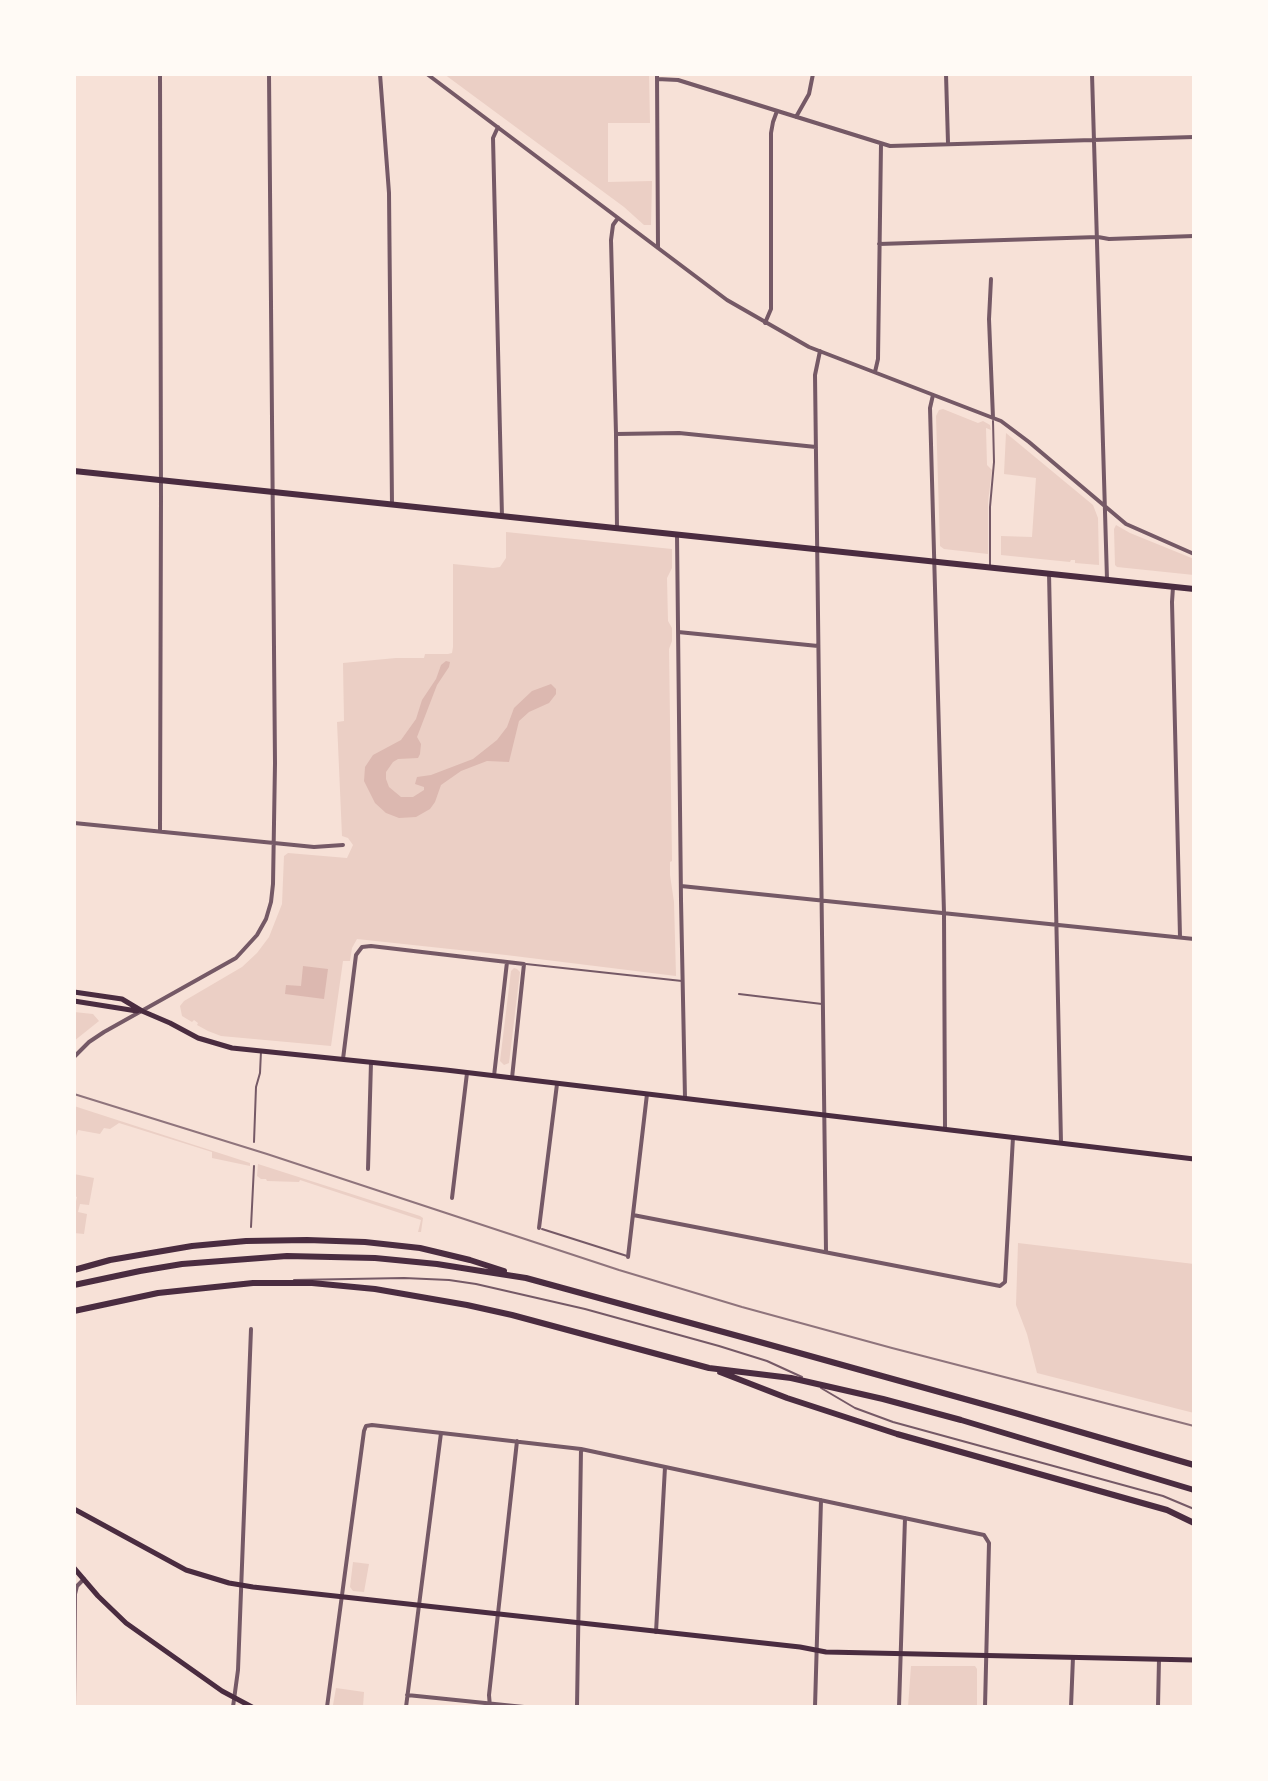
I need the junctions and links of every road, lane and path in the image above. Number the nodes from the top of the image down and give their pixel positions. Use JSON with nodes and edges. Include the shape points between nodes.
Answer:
{"nodes":[{"id":1,"x":160,"y":74,"type":"edge"},
{"id":2,"x":269,"y":74,"type":"edge"},
{"id":3,"x":380,"y":74,"type":"edge"},
{"id":4,"x":427,"y":74,"type":"edge"},
{"id":5,"x":813,"y":74,"type":"edge"},
{"id":6,"x":946,"y":74,"type":"edge"},
{"id":7,"x":1092,"y":74,"type":"edge"},
{"id":8,"x":657,"y":76,"type":"edge"},
{"id":9,"x":777,"y":111,"type":"junction"},
{"id":10,"x":796,"y":117,"type":"junction"},
{"id":11,"x":498,"y":127,"type":"junction"},
{"id":12,"x":1194,"y":137,"type":"edge"},
{"id":13,"x":1094,"y":139,"type":"junction"},
{"id":14,"x":948,"y":143,"type":"junction"},
{"id":15,"x":881,"y":144,"type":"junction"},
{"id":16,"x":618,"y":218,"type":"junction"},
{"id":17,"x":1194,"y":236,"type":"edge"},
{"id":18,"x":1098,"y":237,"type":"junction"},
{"id":19,"x":879,"y":244,"type":"junction"},
{"id":20,"x":658,"y":248,"type":"junction"},
{"id":21,"x":991,"y":279,"type":"dead end"},
{"id":22,"x":765,"y":323,"type":"junction"},
{"id":23,"x":820,"y":351,"type":"junction"},
{"id":24,"x":875,"y":372,"type":"junction"},
{"id":25,"x":933,"y":395,"type":"junction"},
{"id":26,"x":993,"y":418,"type":"junction"},
{"id":27,"x":616,"y":434,"type":"junction"},
{"id":28,"x":816,"y":447,"type":"junction"},
{"id":29,"x":74,"y":471,"type":"edge"},
{"id":30,"x":161,"y":480,"type":"junction"},
{"id":31,"x":271,"y":492,"type":"junction"},
{"id":32,"x":392,"y":505,"type":"junction"},
{"id":33,"x":1106,"y":508,"type":"junction"},
{"id":34,"x":502,"y":517,"type":"junction"},
{"id":35,"x":617,"y":529,"type":"junction"},
{"id":36,"x":677,"y":535,"type":"junction"},
{"id":37,"x":817,"y":550,"type":"junction"},
{"id":38,"x":1194,"y":554,"type":"edge"},
{"id":39,"x":934,"y":561,"type":"junction"},
{"id":40,"x":990,"y":567,"type":"junction"},
{"id":41,"x":1049,"y":573,"type":"junction"},
{"id":42,"x":1107,"y":580,"type":"junction"},
{"id":43,"x":1173,"y":587,"type":"junction"},
{"id":44,"x":1194,"y":589,"type":"edge"},
{"id":45,"x":678,"y":632,"type":"junction"},
{"id":46,"x":818,"y":646,"type":"junction"},
{"id":47,"x":74,"y":823,"type":"edge"},
{"id":48,"x":160,"y":831,"type":"junction"},
{"id":49,"x":274,"y":843,"type":"junction"},
{"id":50,"x":343,"y":845,"type":"dead end"},
{"id":51,"x":681,"y":886,"type":"junction"},
{"id":52,"x":823,"y":901,"type":"junction"},
{"id":53,"x":944,"y":913,"type":"junction"},
{"id":54,"x":1057,"y":924,"type":"junction"},
{"id":55,"x":1180,"y":937,"type":"junction"},
{"id":56,"x":1194,"y":939,"type":"edge"},
{"id":57,"x":507,"y":962,"type":"junction"},
{"id":58,"x":524,"y":964,"type":"junction"},
{"id":59,"x":683,"y":981,"type":"junction"},
{"id":60,"x":74,"y":992,"type":"edge"},
{"id":61,"x":739,"y":994,"type":"dead end"},
{"id":62,"x":74,"y":1001,"type":"edge"},
{"id":63,"x":823,"y":1004,"type":"junction"},
{"id":64,"x":142,"y":1011,"type":"junction"},
{"id":65,"x":261,"y":1051,"type":"junction"},
{"id":66,"x":74,"y":1057,"type":"edge"},
{"id":67,"x":343,"y":1059,"type":"junction"},
{"id":68,"x":371,"y":1062,"type":"junction"},
{"id":69,"x":467,"y":1073,"type":"junction"},
{"id":70,"x":494,"y":1076,"type":"junction"},
{"id":71,"x":512,"y":1078,"type":"junction"},
{"id":72,"x":557,"y":1083,"type":"junction"},
{"id":73,"x":647,"y":1094,"type":"junction"},
{"id":74,"x":685,"y":1098,"type":"junction"},
{"id":75,"x":825,"y":1115,"type":"junction"},
{"id":76,"x":945,"y":1128,"type":"junction"},
{"id":77,"x":1013,"y":1137,"type":"junction"},
{"id":78,"x":254,"y":1142,"type":"dead end"},
{"id":79,"x":1061,"y":1143,"type":"junction"},
{"id":80,"x":1194,"y":1159,"type":"edge"},
{"id":81,"x":254,"y":1166,"type":"dead end"},
{"id":82,"x":368,"y":1169,"type":"dead end"},
{"id":83,"x":452,"y":1198,"type":"dead end"},
{"id":84,"x":633,"y":1215,"type":"junction"},
{"id":85,"x":251,"y":1227,"type":"dead end"},
{"id":86,"x":539,"y":1228,"type":"joint"},
{"id":87,"x":826,"y":1252,"type":"junction"},
{"id":88,"x":628,"y":1257,"type":"joint"},
{"id":89,"x":74,"y":1270,"type":"edge"},
{"id":90,"x":526,"y":1278,"type":"junction"},
{"id":91,"x":273,"y":1282,"type":"junction"},
{"id":92,"x":74,"y":1285,"type":"edge"},
{"id":93,"x":74,"y":1311,"type":"edge"},
{"id":94,"x":251,"y":1329,"type":"dead end"},
{"id":95,"x":709,"y":1368,"type":"junction"},
{"id":96,"x":441,"y":1433,"type":"junction"},
{"id":97,"x":517,"y":1441,"type":"junction"},
{"id":98,"x":581,"y":1449,"type":"junction"},
{"id":99,"x":1194,"y":1465,"type":"edge"},
{"id":100,"x":665,"y":1467,"type":"junction"},
{"id":101,"x":1194,"y":1490,"type":"edge"},
{"id":102,"x":821,"y":1500,"type":"junction"},
{"id":103,"x":74,"y":1509,"type":"edge"},
{"id":104,"x":1194,"y":1509,"type":"edge"},
{"id":105,"x":905,"y":1518,"type":"junction"},
{"id":106,"x":1194,"y":1523,"type":"edge"},
{"id":107,"x":74,"y":1568,"type":"edge"},
{"id":108,"x":84,"y":1579,"type":"junction"},
{"id":109,"x":242,"y":1586,"type":"junction"},
{"id":110,"x":342,"y":1598,"type":"junction"},
{"id":111,"x":419,"y":1606,"type":"junction"},
{"id":112,"x":498,"y":1615,"type":"junction"},
{"id":113,"x":578,"y":1624,"type":"junction"},
{"id":114,"x":656,"y":1633,"type":"junction"},
{"id":115,"x":817,"y":1650,"type":"junction"},
{"id":116,"x":901,"y":1654,"type":"junction"},
{"id":117,"x":987,"y":1655,"type":"junction"},
{"id":118,"x":1073,"y":1657,"type":"junction"},
{"id":119,"x":1159,"y":1659,"type":"junction"},
{"id":120,"x":1194,"y":1660,"type":"edge"},
{"id":121,"x":407,"y":1695,"type":"junction"},
{"id":122,"x":234,"y":1698,"type":"junction"},
{"id":123,"x":490,"y":1705,"type":"edge"},
{"id":124,"x":74,"y":1707,"type":"edge"},
{"id":125,"x":233,"y":1707,"type":"edge"},
{"id":126,"x":252,"y":1707,"type":"edge"},
{"id":127,"x":327,"y":1707,"type":"edge"},
{"id":128,"x":406,"y":1707,"type":"edge"},
{"id":129,"x":524,"y":1707,"type":"edge"},
{"id":130,"x":577,"y":1707,"type":"edge"},
{"id":131,"x":815,"y":1707,"type":"edge"},
{"id":132,"x":899,"y":1707,"type":"edge"},
{"id":133,"x":985,"y":1707,"type":"edge"},
{"id":134,"x":1071,"y":1707,"type":"edge"},
{"id":135,"x":1158,"y":1707,"type":"edge"}],
"edges":[{"from":1,"to":30,"type":"street"},
{"from":2,"to":31,"type":"street"},
{"from":3,"to":32,"type":"street","via":[[389,193]]},
{"from":4,"to":11,"type":"street"},
{"from":5,"to":10,"type":"street"},
{"from":6,"to":14,"type":"street"},
{"from":7,"to":13,"type":"street"},
{"from":8,"to":9,"type":"street"},
{"from":8,"to":20,"type":"street"},
{"from":9,"to":10,"type":"street"},
{"from":9,"to":22,"type":"street","via":[[771,133],[771,309]]},
{"from":10,"to":15,"type":"street"},
{"from":11,"to":16,"type":"street"},
{"from":11,"to":34,"type":"street","via":[[493,138]]},
{"from":12,"to":13,"type":"street"},
{"from":13,"to":14,"type":"street"},
{"from":13,"to":18,"type":"street"},
{"from":14,"to":15,"type":"street"},
{"from":15,"to":19,"type":"street"},
{"from":16,"to":20,"type":"street"},
{"from":16,"to":27,"type":"street","via":[[611,240]]},
{"from":17,"to":18,"type":"street"},
{"from":18,"to":19,"type":"street"},
{"from":18,"to":33,"type":"street"},
{"from":19,"to":24,"type":"street"},
{"from":20,"to":22,"type":"street"},
{"from":21,"to":26,"type":"street"},
{"from":22,"to":23,"type":"street"},
{"from":23,"to":24,"type":"street"},
{"from":23,"to":28,"type":"street"},
{"from":24,"to":25,"type":"street"},
{"from":25,"to":26,"type":"street"},
{"from":25,"to":39,"type":"street"},
{"from":26,"to":33,"type":"street"},
{"from":26,"to":40,"type":"lane"},
{"from":27,"to":28,"type":"street","via":[[679,433]]},
{"from":27,"to":35,"type":"street"},
{"from":28,"to":37,"type":"street"},
{"from":29,"to":30,"type":"main road"},
{"from":30,"to":31,"type":"main road"},
{"from":30,"to":48,"type":"street"},
{"from":31,"to":32,"type":"main road"},
{"from":31,"to":49,"type":"street"},
{"from":32,"to":34,"type":"main road"},
{"from":33,"to":38,"type":"street","via":[[1133,529]]},
{"from":33,"to":42,"type":"street"},
{"from":34,"to":35,"type":"main road"},
{"from":35,"to":36,"type":"main road"},
{"from":36,"to":37,"type":"main road"},
{"from":36,"to":45,"type":"street"},
{"from":37,"to":39,"type":"main road"},
{"from":37,"to":46,"type":"street"},
{"from":39,"to":40,"type":"main road"},
{"from":39,"to":53,"type":"street"},
{"from":40,"to":41,"type":"main road"},
{"from":41,"to":42,"type":"main road"},
{"from":41,"to":54,"type":"street"},
{"from":42,"to":43,"type":"main road"},
{"from":43,"to":44,"type":"main road"},
{"from":43,"to":55,"type":"street"},
{"from":45,"to":46,"type":"street"},
{"from":45,"to":51,"type":"street"},
{"from":46,"to":52,"type":"street"},
{"from":47,"to":48,"type":"street"},
{"from":48,"to":49,"type":"street"},
{"from":49,"to":50,"type":"street"},
{"from":49,"to":64,"type":"street","via":[[270,907],[251,943],[227,965]]},
{"from":51,"to":52,"type":"street"},
{"from":51,"to":59,"type":"street"},
{"from":52,"to":53,"type":"street"},
{"from":52,"to":63,"type":"street"},
{"from":53,"to":54,"type":"street"},
{"from":53,"to":76,"type":"street"},
{"from":54,"to":55,"type":"street"},
{"from":54,"to":79,"type":"street"},
{"from":55,"to":56,"type":"street"},
{"from":57,"to":58,"type":"street"},
{"from":57,"to":67,"type":"street","via":[[362,947],[356,955]]},
{"from":57,"to":70,"type":"street"},
{"from":58,"to":59,"type":"lane"},
{"from":58,"to":71,"type":"street"},
{"from":59,"to":74,"type":"street"},
{"from":60,"to":64,"type":"main road","via":[[122,999]]},
{"from":61,"to":63,"type":"lane"},
{"from":62,"to":64,"type":"main road"},
{"from":63,"to":75,"type":"street"},
{"from":64,"to":65,"type":"main road","via":[[210,1043]]},
{"from":64,"to":66,"type":"street","via":[[94,1038]]},
{"from":65,"to":67,"type":"main road"},
{"from":65,"to":78,"type":"lane"},
{"from":67,"to":68,"type":"main road"},
{"from":68,"to":69,"type":"main road"},
{"from":68,"to":82,"type":"street"},
{"from":69,"to":70,"type":"main road"},
{"from":69,"to":83,"type":"street"},
{"from":70,"to":71,"type":"main road"},
{"from":71,"to":72,"type":"main road"},
{"from":72,"to":73,"type":"main road"},
{"from":72,"to":86,"type":"street"},
{"from":73,"to":74,"type":"main road"},
{"from":73,"to":84,"type":"street"},
{"from":74,"to":75,"type":"main road"},
{"from":75,"to":76,"type":"main road"},
{"from":75,"to":87,"type":"street"},
{"from":76,"to":77,"type":"main road"},
{"from":77,"to":79,"type":"main road"},
{"from":77,"to":87,"type":"street","via":[[1003,1285]]},
{"from":79,"to":80,"type":"main road"},
{"from":81,"to":85,"type":"lane"},
{"from":84,"to":87,"type":"street"},
{"from":84,"to":88,"type":"street"},
{"from":86,"to":88,"type":"lane"},
{"from":89,"to":90,"type":"main road","via":[[192,1246],[321,1240],[420,1248]]},
{"from":90,"to":92,"type":"main road","via":[[422,1262],[302,1256],[194,1263]]},
{"from":90,"to":99,"type":"main road"},
{"from":91,"to":93,"type":"main road","via":[[179,1290]]},
{"from":91,"to":95,"type":"main road","via":[[375,1289],[467,1305]]},
{"from":91,"to":104,"type":"lane","via":[[449,1280],[513,1291],[719,1346],[777,1365],[855,1408]]},
{"from":94,"to":109,"type":"street"},
{"from":95,"to":101,"type":"main road","via":[[791,1378],[883,1399]]},
{"from":95,"to":106,"type":"main road","via":[[897,1434],[1159,1507]]},
{"from":96,"to":97,"type":"street"},
{"from":96,"to":110,"type":"street","via":[[366,1426]]},
{"from":96,"to":111,"type":"street"},
{"from":97,"to":98,"type":"street"},
{"from":97,"to":112,"type":"street"},
{"from":98,"to":100,"type":"street"},
{"from":98,"to":113,"type":"street"},
{"from":100,"to":102,"type":"street"},
{"from":100,"to":114,"type":"street"},
{"from":102,"to":105,"type":"street"},
{"from":102,"to":115,"type":"street"},
{"from":103,"to":109,"type":"main road","via":[[186,1570]]},
{"from":105,"to":116,"type":"street"},
{"from":105,"to":117,"type":"street","via":[[987,1539]]},
{"from":107,"to":108,"type":"main road"},
{"from":108,"to":122,"type":"main road","via":[[126,1623]]},
{"from":108,"to":124,"type":"street","via":[[75,1594]]},
{"from":109,"to":110,"type":"main road"},
{"from":109,"to":122,"type":"street"},
{"from":110,"to":111,"type":"main road"},
{"from":110,"to":127,"type":"street"},
{"from":111,"to":112,"type":"main road"},
{"from":111,"to":121,"type":"street"},
{"from":112,"to":113,"type":"main road"},
{"from":112,"to":123,"type":"street"},
{"from":113,"to":114,"type":"main road"},
{"from":113,"to":130,"type":"street"},
{"from":114,"to":115,"type":"main road"},
{"from":115,"to":116,"type":"main road"},
{"from":115,"to":131,"type":"street"},
{"from":116,"to":117,"type":"main road"},
{"from":116,"to":132,"type":"street"},
{"from":117,"to":118,"type":"main road"},
{"from":117,"to":133,"type":"street"},
{"from":118,"to":119,"type":"main road"},
{"from":118,"to":134,"type":"street"},
{"from":119,"to":120,"type":"main road"},
{"from":119,"to":135,"type":"street"},
{"from":121,"to":123,"type":"street"},
{"from":121,"to":128,"type":"street"},
{"from":122,"to":125,"type":"street"},
{"from":122,"to":126,"type":"main road"},
{"from":123,"to":129,"type":"street"}]}
